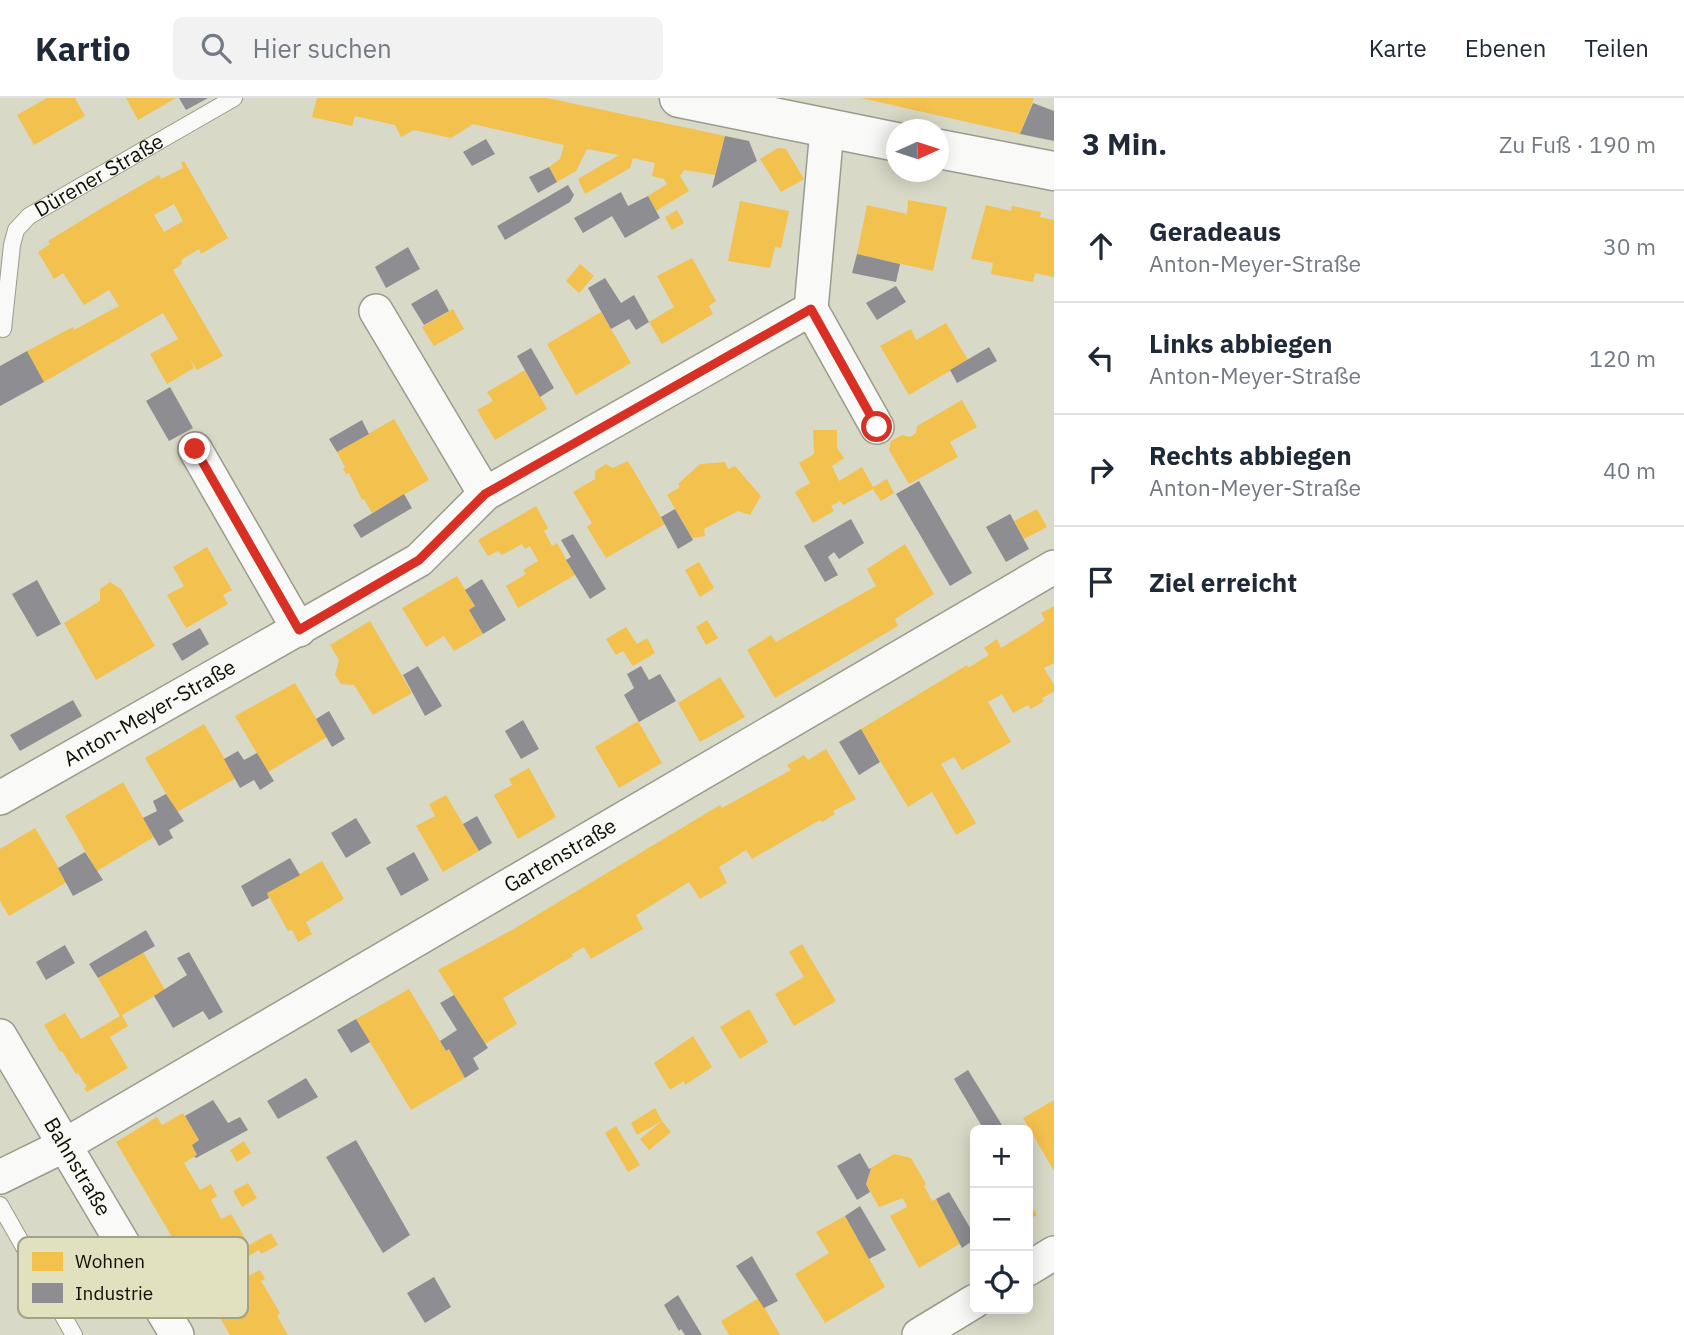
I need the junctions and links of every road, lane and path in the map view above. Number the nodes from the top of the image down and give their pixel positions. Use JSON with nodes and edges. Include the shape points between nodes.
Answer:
{"nodes":[{"id":1,"x":234,"y":98,"type":"edge"},
{"id":2,"x":679,"y":98,"type":"edge"},
{"id":3,"x":827,"y":129,"type":"junction"},
{"id":4,"x":886,"y":140,"type":"edge"},
{"id":5,"x":949,"y":151,"type":"edge"},
{"id":6,"x":1054,"y":171,"type":"edge"},
{"id":7,"x":811,"y":309,"type":"junction"},
{"id":8,"x":376,"y":311,"type":"dead end"},
{"id":9,"x":3,"y":328,"type":"dead end"},
{"id":10,"x":877,"y":427,"type":"dead end"},
{"id":11,"x":195,"y":449,"type":"dead end"},
{"id":12,"x":485,"y":494,"type":"junction"},
{"id":13,"x":1054,"y":567,"type":"edge"},
{"id":14,"x":299,"y":630,"type":"junction"},
{"id":15,"x":0,"y":798,"type":"edge"},
{"id":16,"x":0,"y":1036,"type":"edge"},
{"id":17,"x":65,"y":1144,"type":"junction"},
{"id":18,"x":0,"y":1177,"type":"edge"},
{"id":19,"x":0,"y":1205,"type":"edge"},
{"id":20,"x":18,"y":1237,"type":"edge"},
{"id":21,"x":120,"y":1237,"type":"edge"},
{"id":22,"x":1054,"y":1253,"type":"edge"},
{"id":23,"x":1033,"y":1266,"type":"edge"},
{"id":24,"x":970,"y":1304,"type":"edge"},
{"id":25,"x":64,"y":1318,"type":"edge"},
{"id":26,"x":167,"y":1318,"type":"edge"},
{"id":27,"x":74,"y":1335,"type":"edge"},
{"id":28,"x":177,"y":1335,"type":"edge"},
{"id":29,"x":919,"y":1335,"type":"edge"}],
"edges":[{"from":1,"to":9,"type":"lane","name":"Dürener Straße","via":[[29,216],[16,230],[12,244]]},
{"from":2,"to":3,"type":"street"},
{"from":3,"to":4,"type":"street"},
{"from":3,"to":7,"type":"street"},
{"from":5,"to":6,"type":"street"},
{"from":7,"to":10,"type":"street"},
{"from":7,"to":12,"type":"street","name":"Anton-Meyer-Straße"},
{"from":8,"to":12,"type":"street"},
{"from":11,"to":14,"type":"street"},
{"from":12,"to":14,"type":"street","name":"Anton-Meyer-Straße","via":[[419,560]]},
{"from":13,"to":17,"type":"street","name":"Gartenstraße"},
{"from":14,"to":15,"type":"street","name":"Anton-Meyer-Straße"},
{"from":16,"to":17,"type":"street","name":"Bahnstraße"},
{"from":17,"to":18,"type":"street","name":"Gartenstraße"},
{"from":17,"to":21,"type":"street","name":"Bahnstraße"},
{"from":19,"to":20,"type":"lane"},
{"from":22,"to":23,"type":"street"},
{"from":24,"to":29,"type":"street"},
{"from":25,"to":27,"type":"lane"},
{"from":26,"to":28,"type":"street","name":"Bahnstraße"}]}
